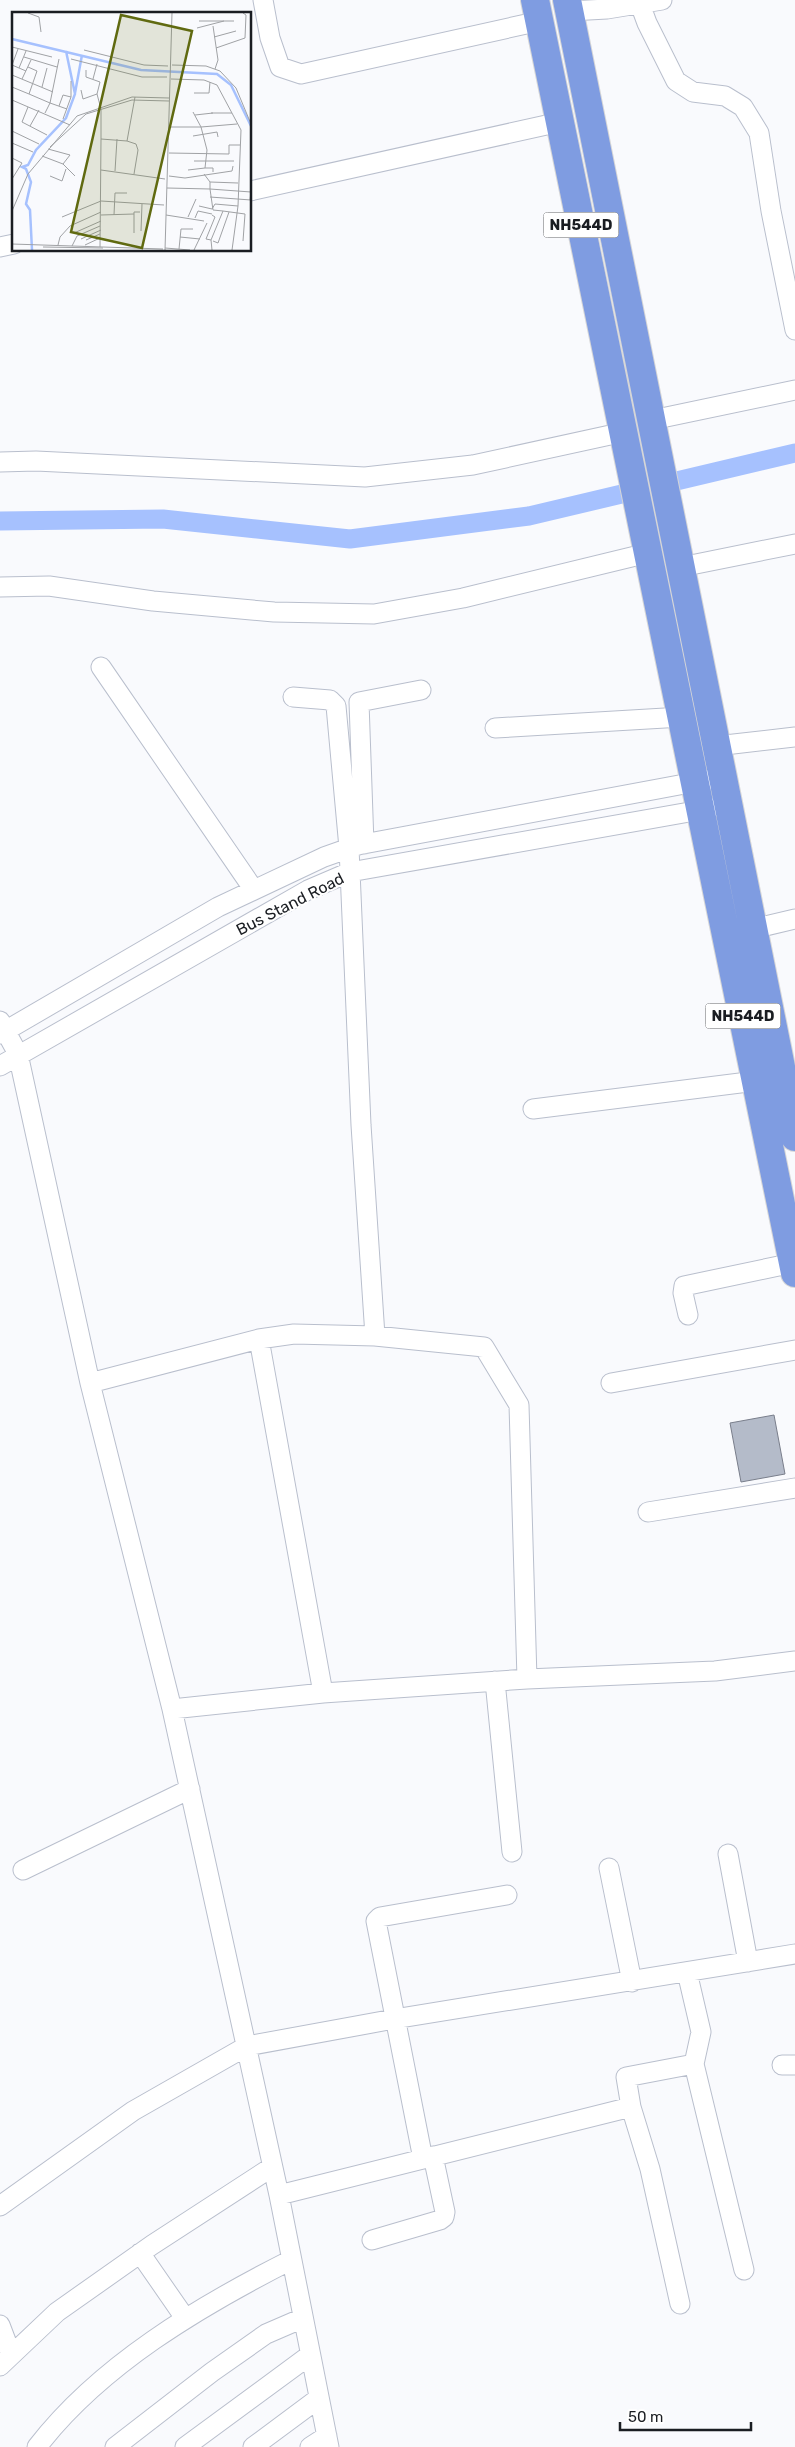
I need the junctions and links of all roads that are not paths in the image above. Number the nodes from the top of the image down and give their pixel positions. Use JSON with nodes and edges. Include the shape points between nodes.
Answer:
{"nodes":[{"id":1,"x":262,"y":0,"type":"edge"},
{"id":2,"x":662,"y":0,"type":"edge"},
{"id":3,"x":606,"y":4,"type":"edge"},
{"id":4,"x":640,"y":4,"type":"junction"},
{"id":5,"x":568,"y":6,"type":"edge"},
{"id":6,"x":538,"y":10,"type":"edge"},
{"id":7,"x":591,"y":116,"type":"junction"},
{"id":8,"x":560,"y":122,"type":"junction"},
{"id":9,"x":251,"y":191,"type":"edge"},
{"id":10,"x":795,"y":330,"type":"edge"},
{"id":11,"x":795,"y":390,"type":"edge"},
{"id":12,"x":652,"y":420,"type":"junction"},
{"id":13,"x":626,"y":440,"type":"junction"},
{"id":14,"x":0,"y":462,"type":"edge"},
{"id":15,"x":646,"y":542,"type":"junction"},
{"id":16,"x":795,"y":544,"type":"edge"},
{"id":17,"x":681,"y":567,"type":"junction"},
{"id":18,"x":0,"y":586,"type":"edge"},
{"id":19,"x":102,"y":667,"type":"dead end"},
{"id":20,"x":421,"y":690,"type":"dead end"},
{"id":21,"x":294,"y":697,"type":"dead end"},
{"id":22,"x":682,"y":717,"type":"junction"},
{"id":23,"x":494,"y":728,"type":"dead end"},
{"id":24,"x":795,"y":737,"type":"edge"},
{"id":25,"x":716,"y":746,"type":"junction"},
{"id":26,"x":722,"y":777,"type":"junction"},
{"id":27,"x":695,"y":782,"type":"junction"},
{"id":28,"x":728,"y":805,"type":"junction"},
{"id":29,"x":701,"y":811,"type":"junction"},
{"id":30,"x":357,"y":846,"type":"junction"},
{"id":31,"x":350,"y":872,"type":"junction"},
{"id":32,"x":254,"y":890,"type":"junction"},
{"id":33,"x":795,"y":919,"type":"edge"},
{"id":34,"x":753,"y":929,"type":"junction"},
{"id":35,"x":2,"y":1028,"type":"edge"},
{"id":36,"x":18,"y":1054,"type":"junction"},
{"id":37,"x":0,"y":1066,"type":"edge"},
{"id":38,"x":756,"y":1081,"type":"junction"},
{"id":39,"x":790,"y":1086,"type":"edge"},
{"id":40,"x":533,"y":1109,"type":"dead end"},
{"id":41,"x":795,"y":1137,"type":"edge"},
{"id":42,"x":794,"y":1268,"type":"edge"},
{"id":43,"x":688,"y":1315,"type":"dead end"},
{"id":44,"x":375,"y":1336,"type":"junction"},
{"id":45,"x":259,"y":1339,"type":"junction"},
{"id":46,"x":795,"y":1350,"type":"edge"},
{"id":47,"x":90,"y":1383,"type":"junction"},
{"id":48,"x":611,"y":1383,"type":"dead end"},
{"id":49,"x":795,"y":1488,"type":"edge"},
{"id":50,"x":648,"y":1512,"type":"dead end"},
{"id":51,"x":795,"y":1661,"type":"edge"},
{"id":52,"x":528,"y":1679,"type":"junction"},
{"id":53,"x":495,"y":1681,"type":"junction"},
{"id":54,"x":323,"y":1693,"type":"junction"},
{"id":55,"x":172,"y":1710,"type":"junction"},
{"id":56,"x":190,"y":1789,"type":"junction"},
{"id":57,"x":512,"y":1852,"type":"dead end"},
{"id":58,"x":728,"y":1854,"type":"dead end"},
{"id":59,"x":609,"y":1868,"type":"dead end"},
{"id":60,"x":23,"y":1870,"type":"dead end"},
{"id":61,"x":507,"y":1895,"type":"dead end"},
{"id":62,"x":795,"y":1954,"type":"edge"},
{"id":63,"x":748,"y":1962,"type":"junction"},
{"id":64,"x":688,"y":1972,"type":"junction"},
{"id":65,"x":632,"y":1982,"type":"junction"},
{"id":66,"x":394,"y":2018,"type":"junction"},
{"id":67,"x":247,"y":2046,"type":"junction"},
{"id":68,"x":694,"y":2064,"type":"junction"},
{"id":69,"x":631,"y":2107,"type":"junction"},
{"id":70,"x":428,"y":2158,"type":"junction"},
{"id":71,"x":272,"y":2167,"type":"junction"},
{"id":72,"x":279,"y":2195,"type":"junction"},
{"id":73,"x":0,"y":2206,"type":"edge"},
{"id":74,"x":372,"y":2240,"type":"dead end"},
{"id":75,"x":140,"y":2253,"type":"junction"},
{"id":76,"x":291,"y":2260,"type":"junction"},
{"id":77,"x":744,"y":2270,"type":"dead end"},
{"id":78,"x":680,"y":2304,"type":"dead end"},
{"id":79,"x":186,"y":2318,"type":"junction"},
{"id":80,"x":303,"y":2318,"type":"junction"},
{"id":81,"x":0,"y":2325,"type":"edge"},
{"id":82,"x":310,"y":2355,"type":"junction"},
{"id":83,"x":6,"y":2360,"type":"edge"},
{"id":84,"x":319,"y":2398,"type":"junction"},
{"id":85,"x":328,"y":2442,"type":"edge"},
{"id":86,"x":38,"y":2447,"type":"edge"},
{"id":87,"x":115,"y":2447,"type":"edge"},
{"id":88,"x":185,"y":2447,"type":"edge"},
{"id":89,"x":253,"y":2447,"type":"edge"},
{"id":90,"x":310,"y":2447,"type":"edge"}],
"edges":[{"from":1,"to":6,"type":"street","via":[[280,67],[301,74]]},
{"from":2,"to":4,"type":"street"},
{"from":3,"to":4,"type":"street"},
{"from":3,"to":5,"type":"street"},
{"from":4,"to":10,"type":"street","via":[[676,81],[693,92],[725,96],[743,107],[758,133]]},
{"from":5,"to":7,"type":"highway","number":"NH544D"},
{"from":6,"to":8,"type":"highway","number":"NH544D"},
{"from":7,"to":8,"type":"highway"},
{"from":7,"to":12,"type":"highway","number":"NH544D"},
{"from":8,"to":9,"type":"street"},
{"from":8,"to":13,"type":"highway","number":"NH544D"},
{"from":11,"to":12,"type":"street"},
{"from":12,"to":17,"type":"highway","number":"NH544D"},
{"from":13,"to":14,"type":"street","via":[[473,465],[365,477],[111,464]]},
{"from":13,"to":15,"type":"highway","number":"NH544D"},
{"from":15,"to":18,"type":"street","via":[[463,598],[374,614],[274,612],[49,586]]},
{"from":15,"to":22,"type":"highway","number":"NH544D"},
{"from":16,"to":17,"type":"street"},
{"from":17,"to":25,"type":"highway","number":"NH544D"},
{"from":19,"to":32,"type":"street"},
{"from":20,"to":30,"type":"street","via":[[359,702]]},
{"from":21,"to":30,"type":"street","via":[[330,700],[336,706]]},
{"from":22,"to":23,"type":"street"},
{"from":22,"to":27,"type":"highway","number":"NH544D"},
{"from":24,"to":25,"type":"street"},
{"from":25,"to":26,"type":"highway","number":"NH544D"},
{"from":26,"to":27,"type":"street","name":"Bus Stand Road"},
{"from":26,"to":28,"type":"highway","number":"NH544D"},
{"from":27,"to":29,"type":"highway","number":"NH544D"},
{"from":27,"to":30,"type":"street","name":"Bus Stand Road"},
{"from":28,"to":29,"type":"street","name":"Bus Stand Road"},
{"from":28,"to":34,"type":"highway","number":"NH544D"},
{"from":29,"to":31,"type":"street","name":"Bus Stand Road"},
{"from":29,"to":38,"type":"highway","number":"NH544D"},
{"from":30,"to":31,"type":"street"},
{"from":30,"to":32,"type":"street","name":"Bus Stand Road"},
{"from":31,"to":36,"type":"street","name":"Bus Stand Road","via":[[308,890]]},
{"from":31,"to":44,"type":"street","via":[[361,1125]]},
{"from":32,"to":35,"type":"street","name":"Bus Stand Road"},
{"from":33,"to":34,"type":"street"},
{"from":34,"to":39,"type":"highway","number":"NH544D"},
{"from":35,"to":36,"type":"street"},
{"from":36,"to":37,"type":"street","name":"Bus Stand Road"},
{"from":36,"to":47,"type":"street"},
{"from":38,"to":40,"type":"street"},
{"from":38,"to":42,"type":"highway","number":"NH544D"},
{"from":39,"to":41,"type":"highway","number":"NH544D"},
{"from":42,"to":43,"type":"street","via":[[684,1286]]},
{"from":44,"to":45,"type":"street","via":[[294,1334]]},
{"from":44,"to":52,"type":"street","via":[[484,1347],[519,1405]]},
{"from":45,"to":47,"type":"street"},
{"from":45,"to":54,"type":"street"},
{"from":46,"to":48,"type":"street"},
{"from":47,"to":55,"type":"street"},
{"from":49,"to":50,"type":"street"},
{"from":51,"to":52,"type":"street","via":[[715,1671]]},
{"from":52,"to":53,"type":"street"},
{"from":53,"to":54,"type":"street"},
{"from":53,"to":57,"type":"street"},
{"from":54,"to":55,"type":"street"},
{"from":55,"to":56,"type":"street"},
{"from":56,"to":60,"type":"street"},
{"from":56,"to":67,"type":"street"},
{"from":58,"to":63,"type":"street"},
{"from":59,"to":65,"type":"street"},
{"from":61,"to":66,"type":"street","via":[[377,1918]]},
{"from":62,"to":63,"type":"street"},
{"from":63,"to":64,"type":"street"},
{"from":64,"to":65,"type":"street"},
{"from":64,"to":68,"type":"street","via":[[701,2032]]},
{"from":65,"to":66,"type":"street"},
{"from":66,"to":67,"type":"street"},
{"from":66,"to":70,"type":"street"},
{"from":67,"to":71,"type":"street"},
{"from":67,"to":73,"type":"street","via":[[133,2111]]},
{"from":68,"to":69,"type":"street","via":[[626,2077]]},
{"from":68,"to":77,"type":"street"},
{"from":69,"to":70,"type":"street"},
{"from":69,"to":78,"type":"street","via":[[650,2169]]},
{"from":70,"to":72,"type":"street"},
{"from":70,"to":74,"type":"street","via":[[444,2217]]},
{"from":71,"to":72,"type":"street"},
{"from":71,"to":75,"type":"street"},
{"from":72,"to":76,"type":"street"},
{"from":75,"to":79,"type":"street"},
{"from":75,"to":83,"type":"street","via":[[57,2312]]},
{"from":76,"to":79,"type":"street"},
{"from":76,"to":80,"type":"street"},
{"from":79,"to":86,"type":"street","via":[[79,2399]]},
{"from":80,"to":82,"type":"street"},
{"from":80,"to":87,"type":"street","via":[[266,2334]]},
{"from":81,"to":83,"type":"street"},
{"from":82,"to":84,"type":"street"},
{"from":82,"to":88,"type":"street"},
{"from":84,"to":85,"type":"street"},
{"from":84,"to":89,"type":"street"},
{"from":85,"to":90,"type":"street"}]}
